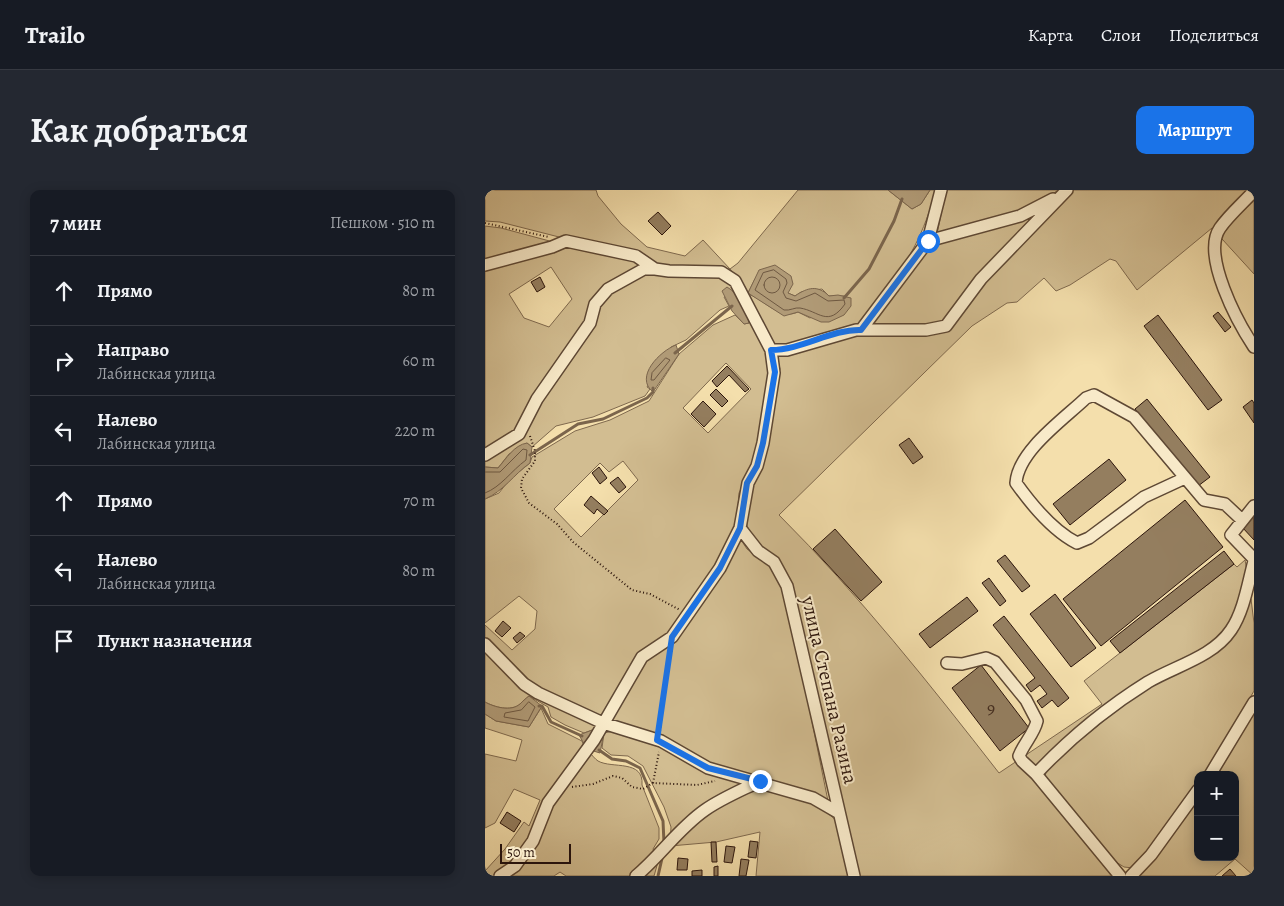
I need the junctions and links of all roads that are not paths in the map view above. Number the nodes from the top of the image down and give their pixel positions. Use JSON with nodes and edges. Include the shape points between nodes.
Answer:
{"nodes":[{"id":1,"x":941,"y":190,"type":"edge"},
{"id":2,"x":1254,"y":191,"type":"edge"},
{"id":3,"x":1065,"y":192,"type":"edge"},
{"id":4,"x":928,"y":241,"type":"junction"},
{"id":5,"x":485,"y":265,"type":"edge"},
{"id":6,"x":655,"y":269,"type":"junction"},
{"id":7,"x":861,"y":330,"type":"junction"},
{"id":8,"x":1254,"y":347,"type":"edge"},
{"id":9,"x":771,"y":350,"type":"junction"},
{"id":10,"x":485,"y":456,"type":"edge"},
{"id":11,"x":1185,"y":478,"type":"junction"},
{"id":12,"x":1254,"y":506,"type":"edge"},
{"id":13,"x":1243,"y":520,"type":"junction"},
{"id":14,"x":740,"y":528,"type":"junction"},
{"id":15,"x":1254,"y":560,"type":"edge"},
{"id":16,"x":485,"y":644,"type":"edge"},
{"id":17,"x":947,"y":663,"type":"dead end"},
{"id":18,"x":1254,"y":702,"type":"edge"},
{"id":19,"x":603,"y":723,"type":"junction"},
{"id":20,"x":1212,"y":771,"type":"edge"},
{"id":21,"x":1036,"y":774,"type":"junction"},
{"id":22,"x":760,"y":781,"type":"junction"},
{"id":23,"x":1194,"y":796,"type":"edge"},
{"id":24,"x":839,"y":813,"type":"junction"},
{"id":25,"x":501,"y":876,"type":"edge"},
{"id":26,"x":636,"y":876,"type":"edge"},
{"id":27,"x":854,"y":876,"type":"edge"},
{"id":28,"x":1120,"y":876,"type":"edge"},
{"id":29,"x":1131,"y":876,"type":"edge"}],
"edges":[{"from":1,"to":4,"type":"street"},
{"from":2,"to":8,"type":"street","via":[[1219,229],[1215,249],[1224,294]]},
{"from":3,"to":4,"type":"street","via":[[1020,216]]},
{"from":3,"to":7,"type":"street","via":[[981,279],[946,326],[926,330]]},
{"from":4,"to":7,"type":"street"},
{"from":5,"to":6,"type":"street","via":[[552,248],[566,241],[636,256]]},
{"from":6,"to":9,"type":"street","via":[[721,272],[735,281]]},
{"from":6,"to":10,"type":"street","via":[[645,269],[609,289],[595,304],[590,323],[537,399],[519,434]]},
{"from":7,"to":9,"type":"street","via":[[818,339],[787,350]]},
{"from":9,"to":14,"type":"street","via":[[775,372],[763,443],[757,466],[747,483]]},
{"from":11,"to":11,"type":"street","via":[[1134,417],[1094,395],[1086,398],[1034,447],[1021,462],[1015,483],[1049,521],[1077,543],[1089,538],[1143,497]]},
{"from":11,"to":13,"type":"street","via":[[1204,500],[1225,504]]},
{"from":12,"to":13,"type":"street"},
{"from":13,"to":15,"type":"street","via":[[1231,535]]},
{"from":14,"to":19,"type":"street","via":[[720,568],[688,616],[672,637],[642,657]]},
{"from":14,"to":24,"type":"street","name":"улица Степана Разина","via":[[759,551],[775,562],[787,586]]},
{"from":15,"to":21,"type":"street","via":[[1244,599],[1231,630],[1207,652],[1148,682],[1110,709],[1061,747]]},
{"from":16,"to":19,"type":"street","via":[[524,684]]},
{"from":17,"to":21,"type":"street","via":[[962,664],[986,658],[995,662],[1037,721],[1035,731],[1019,756]]},
{"from":18,"to":20,"type":"street"},
{"from":19,"to":22,"type":"street","via":[[657,740],[708,768]]},
{"from":19,"to":25,"type":"street","via":[[548,803],[533,841],[515,866]]},
{"from":21,"to":28,"type":"street"},
{"from":22,"to":24,"type":"street","via":[[813,798]]},
{"from":22,"to":26,"type":"street","via":[[705,810]]},
{"from":23,"to":29,"type":"street","via":[[1151,855]]},
{"from":24,"to":27,"type":"street","name":"улица Степана Разина"}]}
